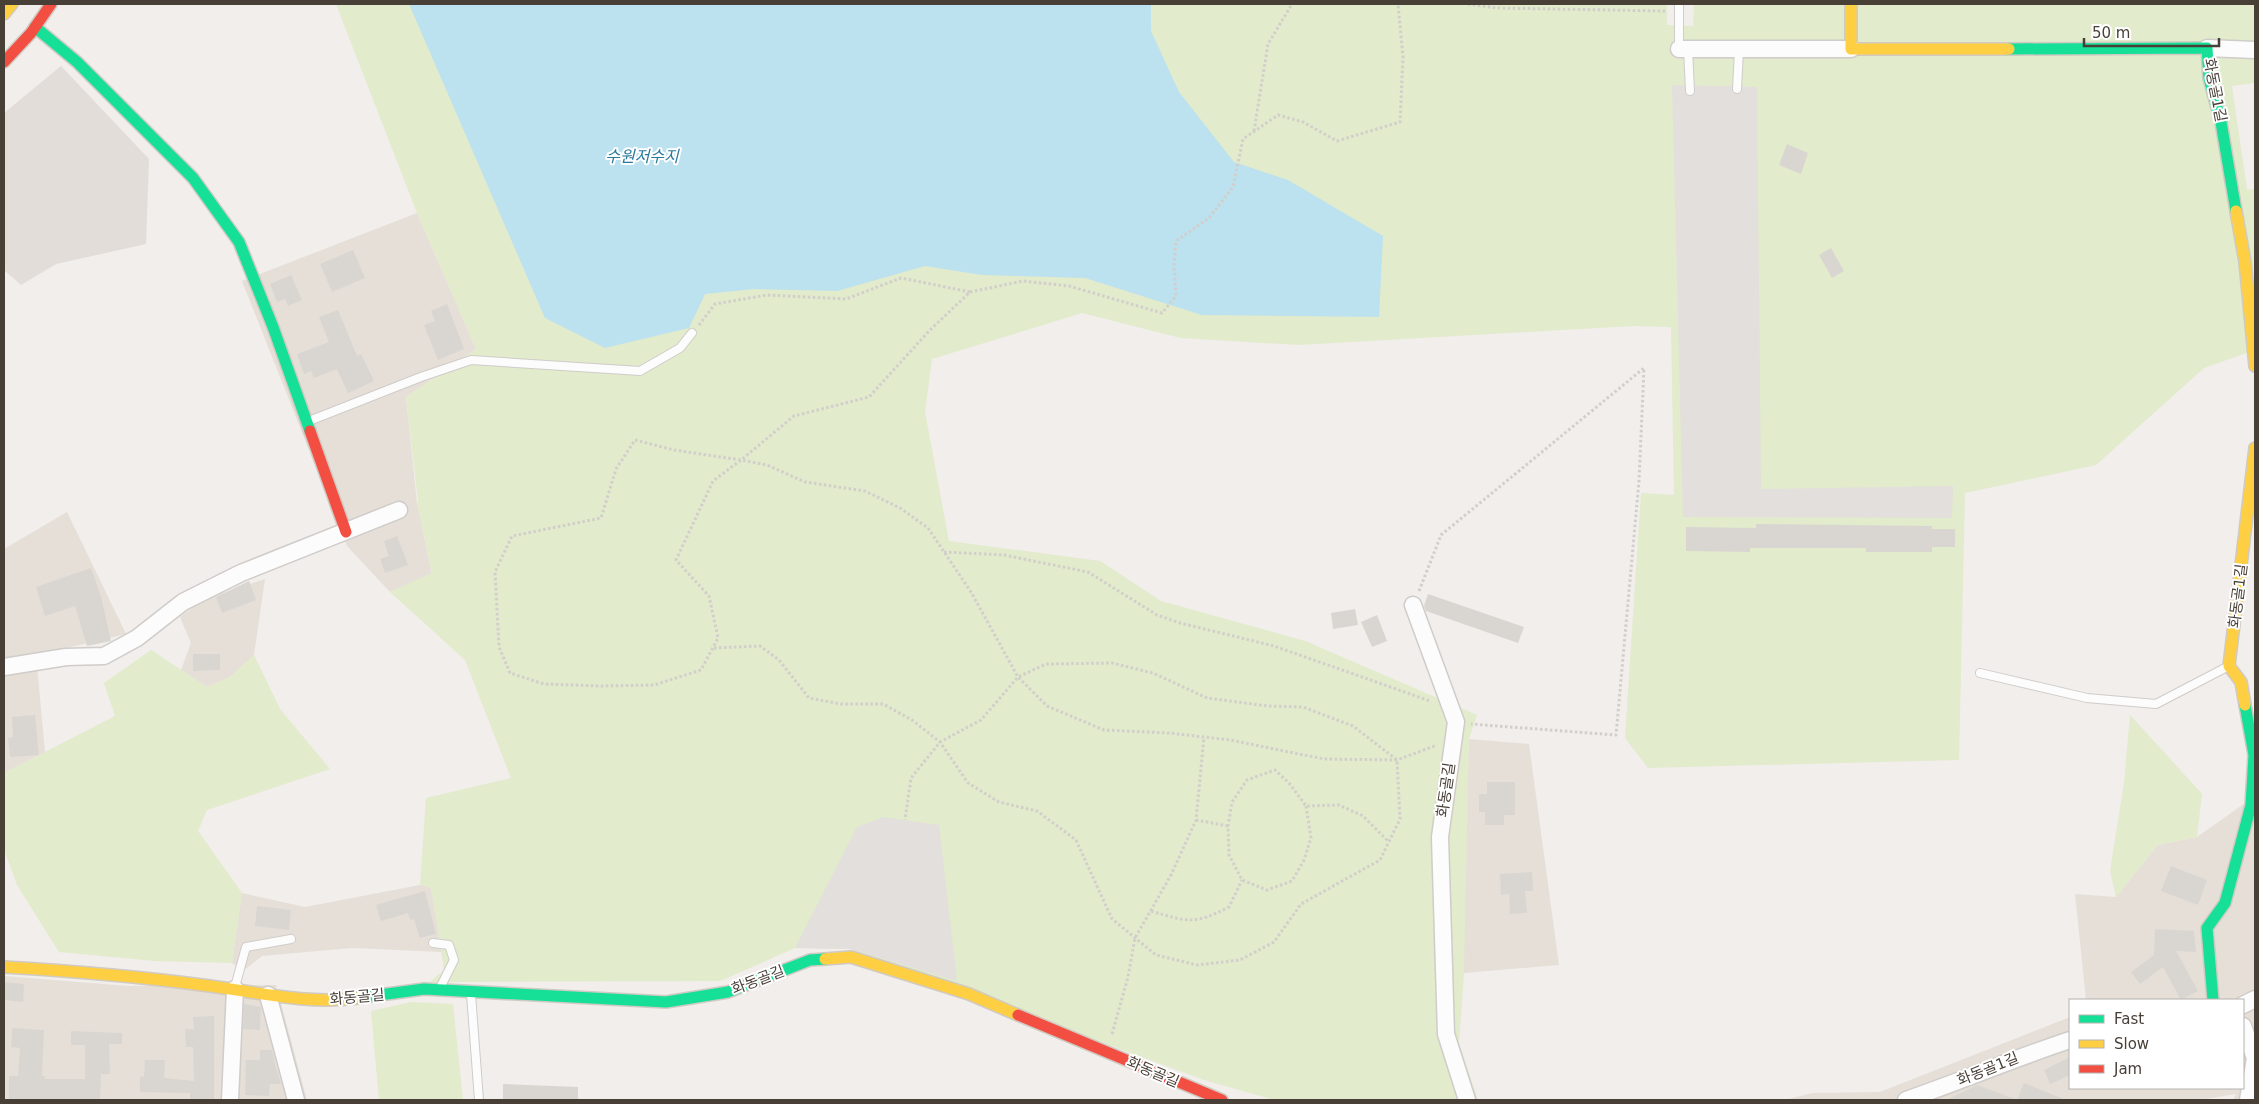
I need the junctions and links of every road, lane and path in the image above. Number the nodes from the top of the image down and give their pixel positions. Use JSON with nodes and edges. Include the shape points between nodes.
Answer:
{"nodes":[{"id":1,"x":12,"y":4,"type":"edge"},
{"id":2,"x":51,"y":4,"type":"edge"},
{"id":3,"x":1292,"y":4,"type":"edge"},
{"id":4,"x":1398,"y":4,"type":"edge"},
{"id":5,"x":1468,"y":4,"type":"edge"},
{"id":6,"x":1851,"y":4,"type":"edge"},
{"id":7,"x":1485,"y":5,"type":"edge"},
{"id":8,"x":1679,"y":8,"type":"edge"},
{"id":9,"x":4,"y":14,"type":"edge"},
{"id":10,"x":34,"y":27,"type":"junction"},
{"id":11,"x":2207,"y":48,"type":"junction"},
{"id":12,"x":1684,"y":49,"type":"junction"},
{"id":13,"x":1851,"y":49,"type":"junction"},
{"id":14,"x":1739,"y":50,"type":"junction"},
{"id":15,"x":2255,"y":50,"type":"edge"},
{"id":16,"x":4,"y":62,"type":"edge"},
{"id":17,"x":1737,"y":89,"type":"dead end"},
{"id":18,"x":1690,"y":91,"type":"dead end"},
{"id":19,"x":1254,"y":132,"type":"junction"},
{"id":20,"x":970,"y":292,"type":"junction"},
{"id":21,"x":692,"y":332,"type":"joint"},
{"id":22,"x":2255,"y":366,"type":"edge"},
{"id":23,"x":308,"y":422,"type":"junction"},
{"id":24,"x":2255,"y":448,"type":"edge"},
{"id":25,"x":741,"y":460,"type":"junction"},
{"id":26,"x":399,"y":510,"type":"dead end"},
{"id":27,"x":346,"y":532,"type":"junction"},
{"id":28,"x":943,"y":552,"type":"junction"},
{"id":29,"x":1413,"y":605,"type":"joint"},
{"id":30,"x":713,"y":648,"type":"junction"},
{"id":31,"x":2229,"y":666,"type":"junction"},
{"id":32,"x":4,"y":667,"type":"edge"},
{"id":33,"x":1980,"y":673,"type":"dead end"},
{"id":34,"x":1018,"y":677,"type":"junction"},
{"id":35,"x":2248,"y":681,"type":"edge"},
{"id":36,"x":1453,"y":723,"type":"junction"},
{"id":37,"x":1204,"y":737,"type":"junction"},
{"id":38,"x":940,"y":742,"type":"junction"},
{"id":39,"x":1397,"y":760,"type":"junction"},
{"id":40,"x":1306,"y":806,"type":"junction"},
{"id":41,"x":905,"y":820,"type":"dead end"},
{"id":42,"x":1196,"y":820,"type":"junction"},
{"id":43,"x":1228,"y":826,"type":"junction"},
{"id":44,"x":1388,"y":842,"type":"junction"},
{"id":45,"x":1242,"y":880,"type":"junction"},
{"id":46,"x":1151,"y":911,"type":"junction"},
{"id":47,"x":1136,"y":938,"type":"junction"},
{"id":48,"x":291,"y":939,"type":"dead end"},
{"id":49,"x":433,"y":943,"type":"dead end"},
{"id":50,"x":4,"y":967,"type":"edge"},
{"id":51,"x":235,"y":989,"type":"junction"},
{"id":52,"x":439,"y":990,"type":"junction"},
{"id":53,"x":471,"y":992,"type":"junction"},
{"id":54,"x":268,"y":995,"type":"junction"},
{"id":55,"x":2213,"y":999,"type":"edge"},
{"id":56,"x":2244,"y":1029,"type":"edge"},
{"id":57,"x":2069,"y":1040,"type":"edge"},
{"id":58,"x":1107,"y":1053,"type":"junction"},
{"id":59,"x":230,"y":1100,"type":"edge"},
{"id":60,"x":296,"y":1100,"type":"edge"},
{"id":61,"x":479,"y":1100,"type":"edge"},
{"id":62,"x":1222,"y":1100,"type":"edge"},
{"id":63,"x":1467,"y":1100,"type":"edge"},
{"id":64,"x":1906,"y":1100,"type":"edge"},
{"id":65,"x":2248,"y":1100,"type":"edge"}],
"edges":[{"from":1,"to":9,"type":"street"},
{"from":2,"to":10,"type":"street"},
{"from":3,"to":19,"type":"path","via":[[1268,44]]},
{"from":4,"to":19,"type":"path","via":[[1402,57],[1400,122],[1338,141],[1303,122],[1278,115]]},
{"from":5,"to":7,"type":"path"},
{"from":6,"to":13,"type":"street"},
{"from":7,"to":8,"type":"path"},
{"from":8,"to":12,"type":"lane"},
{"from":10,"to":16,"type":"street"},
{"from":10,"to":23,"type":"street","via":[[77,62],[193,178],[239,242]]},
{"from":11,"to":13,"type":"street","name":"화동골1길"},
{"from":11,"to":15,"type":"street"},
{"from":11,"to":22,"type":"street","name":"화동골1길","via":[[2209,78],[2221,122],[2245,262]]},
{"from":12,"to":14,"type":"street"},
{"from":12,"to":18,"type":"lane"},
{"from":13,"to":14,"type":"street"},
{"from":14,"to":17,"type":"lane"},
{"from":19,"to":20,"type":"path","via":[[1243,139],[1233,187],[1209,218],[1176,241],[1176,296],[1162,312],[1060,285],[1023,281]]},
{"from":20,"to":21,"type":"path","via":[[901,278],[846,299],[767,295],[715,304]]},
{"from":20,"to":25,"type":"path","via":[[929,331],[869,397],[794,416]]},
{"from":21,"to":23,"type":"lane","via":[[680,348],[640,371],[471,360]]},
{"from":23,"to":27,"type":"street"},
{"from":24,"to":31,"type":"street","name":"화동골1길"},
{"from":25,"to":28,"type":"path","via":[[767,465],[805,482],[865,492],[900,508],[928,528]]},
{"from":25,"to":30,"type":"path","via":[[713,481],[676,560],[709,596],[718,638]]},
{"from":25,"to":30,"type":"path","via":[[674,450],[635,440],[616,469],[601,518],[512,536],[495,572],[498,647],[510,673],[544,684],[654,685],[701,670]]},
{"from":26,"to":27,"type":"street"},
{"from":27,"to":32,"type":"street","via":[[241,573],[183,602],[137,638],[104,656],[66,657]]},
{"from":28,"to":34,"type":"path","via":[[976,601]]},
{"from":28,"to":36,"type":"path","via":[[1004,555],[1088,572],[1157,615],[1180,624],[1274,646],[1370,682]]},
{"from":29,"to":36,"type":"street","name":"화동골길"},
{"from":29,"to":36,"type":"path","via":[[1441,535],[1644,368],[1639,481],[1616,735]]},
{"from":30,"to":38,"type":"path","via":[[760,646],[779,660],[809,698],[841,704],[883,704],[912,720]]},
{"from":31,"to":33,"type":"lane","via":[[2156,704],[2087,698]]},
{"from":31,"to":35,"type":"street"},
{"from":34,"to":37,"type":"path","via":[[1047,706],[1104,730]]},
{"from":34,"to":38,"type":"path","via":[[981,720]]},
{"from":34,"to":39,"type":"path","via":[[1046,664],[1112,663],[1153,673],[1207,698],[1303,707],[1353,726]]},
{"from":35,"to":55,"type":"street","via":[[2254,755],[2251,805],[2225,903],[2207,928]]},
{"from":36,"to":39,"type":"path"},
{"from":36,"to":63,"type":"street","name":"화동골길","via":[[1440,837],[1446,1034]]},
{"from":37,"to":39,"type":"path","via":[[1324,759]]},
{"from":37,"to":42,"type":"path"},
{"from":38,"to":41,"type":"path","via":[[911,778]]},
{"from":38,"to":47,"type":"path","via":[[968,783],[999,802],[1037,811],[1076,840],[1112,918]]},
{"from":39,"to":44,"type":"path","via":[[1400,819]]},
{"from":40,"to":43,"type":"path","via":[[1289,783],[1274,770],[1247,780],[1232,802]]},
{"from":40,"to":44,"type":"path","via":[[1339,805],[1363,816]]},
{"from":40,"to":45,"type":"path","via":[[1311,838],[1292,881],[1267,890]]},
{"from":42,"to":43,"type":"path"},
{"from":42,"to":46,"type":"path","via":[[1172,875]]},
{"from":43,"to":45,"type":"path","via":[[1229,855]]},
{"from":44,"to":47,"type":"path","via":[[1380,860],[1301,904],[1274,942],[1240,960],[1197,966],[1156,954]]},
{"from":45,"to":46,"type":"path","via":[[1230,908],[1208,918],[1185,921]]},
{"from":46,"to":47,"type":"path"},
{"from":47,"to":58,"type":"path"},
{"from":48,"to":51,"type":"lane","via":[[246,947]]},
{"from":49,"to":52,"type":"lane","via":[[448,945],[454,960]]},
{"from":50,"to":51,"type":"street","name":"화동골길","via":[[119,974]]},
{"from":51,"to":54,"type":"street","name":"화동골길"},
{"from":51,"to":59,"type":"street"},
{"from":52,"to":53,"type":"street","name":"화동골길"},
{"from":52,"to":54,"type":"street","name":"화동골길","via":[[424,989],[350,999],[294,1000]]},
{"from":53,"to":58,"type":"street","name":"화동골길","via":[[666,1002],[728,992],[810,960],[850,957],[969,994]]},
{"from":53,"to":61,"type":"lane"},
{"from":54,"to":60,"type":"street"},
{"from":56,"to":65,"type":"street","via":[[2255,1058]]},
{"from":57,"to":64,"type":"street","name":"화동골1길"},
{"from":58,"to":62,"type":"street","name":"화동골길"}]}
